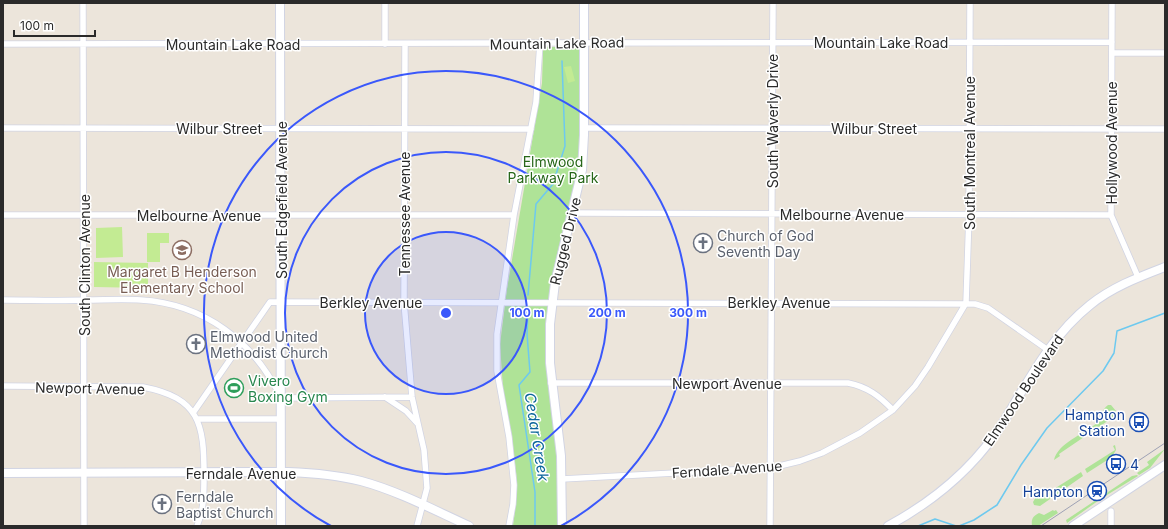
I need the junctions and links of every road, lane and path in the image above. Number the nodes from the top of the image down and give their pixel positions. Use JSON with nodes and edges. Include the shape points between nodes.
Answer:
{"nodes":[{"id":1,"x":83,"y":3,"type":"edge"},
{"id":2,"x":280,"y":3,"type":"edge"},
{"id":3,"x":385,"y":3,"type":"edge"},
{"id":4,"x":584,"y":3,"type":"edge"},
{"id":5,"x":773,"y":3,"type":"edge"},
{"id":6,"x":970,"y":3,"type":"edge"},
{"id":7,"x":1112,"y":3,"type":"edge"},
{"id":8,"x":773,"y":42,"type":"junction"},
{"id":9,"x":969,"y":42,"type":"junction"},
{"id":10,"x":1112,"y":42,"type":"junction"},
{"id":11,"x":540,"y":43,"type":"junction"},
{"id":12,"x":583,"y":43,"type":"junction"},
{"id":13,"x":3,"y":44,"type":"edge"},
{"id":14,"x":83,"y":44,"type":"junction"},
{"id":15,"x":280,"y":44,"type":"junction"},
{"id":16,"x":386,"y":44,"type":"junction"},
{"id":17,"x":405,"y":44,"type":"junction"},
{"id":18,"x":1112,"y":53,"type":"junction"},
{"id":19,"x":1165,"y":53,"type":"edge"},
{"id":20,"x":3,"y":128,"type":"edge"},
{"id":21,"x":83,"y":128,"type":"junction"},
{"id":22,"x":281,"y":128,"type":"junction"},
{"id":23,"x":584,"y":128,"type":"junction"},
{"id":24,"x":772,"y":128,"type":"junction"},
{"id":25,"x":968,"y":128,"type":"junction"},
{"id":26,"x":405,"y":129,"type":"junction"},
{"id":27,"x":531,"y":129,"type":"junction"},
{"id":28,"x":1111,"y":129,"type":"junction"},
{"id":29,"x":1165,"y":129,"type":"edge"},
{"id":30,"x":572,"y":213,"type":"junction"},
{"id":31,"x":772,"y":214,"type":"junction"},
{"id":32,"x":3,"y":215,"type":"edge"},
{"id":33,"x":83,"y":215,"type":"junction"},
{"id":34,"x":281,"y":215,"type":"junction"},
{"id":35,"x":404,"y":215,"type":"junction"},
{"id":36,"x":514,"y":215,"type":"junction"},
{"id":37,"x":969,"y":215,"type":"junction"},
{"id":38,"x":1111,"y":215,"type":"junction"},
{"id":39,"x":1165,"y":267,"type":"edge"},
{"id":40,"x":1138,"y":277,"type":"junction"},
{"id":41,"x":3,"y":300,"type":"edge"},
{"id":42,"x":84,"y":300,"type":"junction"},
{"id":43,"x":281,"y":302,"type":"junction"},
{"id":44,"x":404,"y":302,"type":"junction"},
{"id":45,"x":502,"y":302,"type":"junction"},
{"id":46,"x":552,"y":302,"type":"junction"},
{"id":47,"x":771,"y":302,"type":"junction"},
{"id":48,"x":966,"y":303,"type":"junction"},
{"id":49,"x":242,"y":343,"type":"junction"},
{"id":50,"x":1048,"y":350,"type":"junction"},
{"id":51,"x":552,"y":383,"type":"junction"},
{"id":52,"x":770,"y":384,"type":"junction"},
{"id":53,"x":3,"y":386,"type":"edge"},
{"id":54,"x":84,"y":386,"type":"junction"},
{"id":55,"x":385,"y":397,"type":"junction"},
{"id":56,"x":412,"y":397,"type":"junction"},
{"id":57,"x":281,"y":398,"type":"junction"},
{"id":58,"x":893,"y":410,"type":"junction"},
{"id":59,"x":194,"y":413,"type":"junction"},
{"id":60,"x":198,"y":419,"type":"junction"},
{"id":61,"x":281,"y":419,"type":"junction"},
{"id":62,"x":417,"y":423,"type":"junction"},
{"id":63,"x":1165,"y":465,"type":"edge"},
{"id":64,"x":771,"y":468,"type":"junction"},
{"id":65,"x":3,"y":472,"type":"edge"},
{"id":66,"x":84,"y":472,"type":"junction"},
{"id":67,"x":281,"y":472,"type":"junction"},
{"id":68,"x":204,"y":473,"type":"junction"},
{"id":69,"x":562,"y":479,"type":"junction"},
{"id":70,"x":424,"y":506,"type":"junction"},
{"id":71,"x":1111,"y":511,"type":"dead end"},
{"id":72,"x":84,"y":526,"type":"edge"},
{"id":73,"x":197,"y":526,"type":"edge"},
{"id":74,"x":281,"y":526,"type":"edge"},
{"id":75,"x":417,"y":526,"type":"edge"},
{"id":76,"x":469,"y":526,"type":"edge"},
{"id":77,"x":508,"y":526,"type":"edge"},
{"id":78,"x":562,"y":526,"type":"edge"},
{"id":79,"x":770,"y":526,"type":"edge"},
{"id":80,"x":888,"y":526,"type":"edge"},
{"id":81,"x":1073,"y":526,"type":"edge"},
{"id":82,"x":1111,"y":526,"type":"edge"}],
"edges":[{"from":1,"to":14,"type":"street","name":"South Clinton Avenue"},
{"from":2,"to":15,"type":"street","name":"South Edgefield Avenue"},
{"from":3,"to":16,"type":"street"},
{"from":4,"to":12,"type":"street","name":"Rugged Drive"},
{"from":5,"to":8,"type":"street","name":"South Waverly Drive"},
{"from":6,"to":9,"type":"street","name":"South Montreal Avenue"},
{"from":7,"to":10,"type":"street","name":"Hollywood Avenue"},
{"from":8,"to":9,"type":"street","name":"Mountain Lake Road"},
{"from":8,"to":12,"type":"street","name":"Mountain Lake Road"},
{"from":8,"to":24,"type":"street","name":"South Waverly Drive"},
{"from":9,"to":10,"type":"street","name":"Mountain Lake Road"},
{"from":9,"to":25,"type":"street","name":"South Montreal Avenue"},
{"from":10,"to":18,"type":"street","name":"Hollywood Avenue"},
{"from":11,"to":12,"type":"street","name":"Mountain Lake Road"},
{"from":11,"to":17,"type":"street","name":"Mountain Lake Road"},
{"from":11,"to":27,"type":"street","via":[[539,86]]},
{"from":12,"to":23,"type":"street","name":"Rugged Drive"},
{"from":13,"to":14,"type":"street","name":"Mountain Lake Road"},
{"from":14,"to":15,"type":"street","name":"Mountain Lake Road"},
{"from":14,"to":21,"type":"street","name":"South Clinton Avenue"},
{"from":15,"to":16,"type":"street","name":"Mountain Lake Road"},
{"from":15,"to":22,"type":"street","name":"South Edgefield Avenue"},
{"from":16,"to":17,"type":"street","name":"Mountain Lake Road"},
{"from":17,"to":26,"type":"street","name":"Tennessee Avenue"},
{"from":18,"to":19,"type":"street"},
{"from":18,"to":28,"type":"street","name":"Hollywood Avenue"},
{"from":20,"to":21,"type":"street","name":"Wilbur Street"},
{"from":21,"to":22,"type":"street","name":"Wilbur Street"},
{"from":21,"to":33,"type":"street","name":"South Clinton Avenue"},
{"from":22,"to":26,"type":"street","name":"Wilbur Street"},
{"from":22,"to":34,"type":"street","name":"South Edgefield Avenue"},
{"from":23,"to":24,"type":"street","name":"Wilbur Street"},
{"from":23,"to":30,"type":"street","name":"Rugged Drive","via":[[582,170]]},
{"from":24,"to":25,"type":"street","name":"Wilbur Street"},
{"from":24,"to":31,"type":"street","name":"South Waverly Drive"},
{"from":25,"to":28,"type":"street","name":"Wilbur Street"},
{"from":25,"to":37,"type":"street","name":"South Montreal Avenue"},
{"from":26,"to":27,"type":"street","name":"Wilbur Street"},
{"from":26,"to":35,"type":"street","name":"Tennessee Avenue"},
{"from":27,"to":36,"type":"street"},
{"from":28,"to":29,"type":"street","name":"Wilbur Street"},
{"from":28,"to":38,"type":"street","name":"Hollywood Avenue"},
{"from":30,"to":31,"type":"street","name":"Melbourne Avenue"},
{"from":30,"to":46,"type":"street","name":"Rugged Drive"},
{"from":31,"to":37,"type":"street","name":"Melbourne Avenue"},
{"from":31,"to":47,"type":"street","name":"South Waverly Drive"},
{"from":32,"to":33,"type":"street","name":"Melbourne Avenue"},
{"from":33,"to":34,"type":"street","name":"Melbourne Avenue"},
{"from":33,"to":42,"type":"street","name":"South Clinton Avenue"},
{"from":34,"to":35,"type":"street","name":"Melbourne Avenue"},
{"from":34,"to":43,"type":"street","name":"South Edgefield Avenue"},
{"from":35,"to":36,"type":"street","name":"Melbourne Avenue"},
{"from":35,"to":44,"type":"street","name":"Tennessee Avenue"},
{"from":36,"to":45,"type":"street"},
{"from":37,"to":38,"type":"street","name":"Melbourne Avenue"},
{"from":37,"to":48,"type":"street","name":"South Montreal Avenue"},
{"from":38,"to":40,"type":"street","name":"Hollywood Avenue"},
{"from":39,"to":40,"type":"street","name":"Elmwood Boulevard"},
{"from":40,"to":50,"type":"street","name":"Elmwood Boulevard","via":[[1090,305],[1065,328]]},
{"from":41,"to":42,"type":"street"},
{"from":42,"to":49,"type":"street","via":[[140,300],[181,307],[220,325]]},
{"from":42,"to":54,"type":"street","name":"South Clinton Avenue"},
{"from":43,"to":44,"type":"street","name":"Berkley Avenue"},
{"from":43,"to":49,"type":"street","via":[[270,302]]},
{"from":43,"to":57,"type":"street","name":"South Edgefield Avenue"},
{"from":44,"to":45,"type":"street","name":"Berkley Avenue"},
{"from":44,"to":56,"type":"street","name":"Tennessee Avenue"},
{"from":45,"to":46,"type":"street","name":"Berkley Avenue"},
{"from":45,"to":77,"type":"street","via":[[497,352],[499,387],[512,464],[513,504]]},
{"from":46,"to":47,"type":"street","name":"Berkley Avenue"},
{"from":46,"to":51,"type":"street","name":"Rugged Drive"},
{"from":47,"to":48,"type":"street","name":"Berkley Avenue"},
{"from":47,"to":52,"type":"street","name":"South Waverly Drive"},
{"from":48,"to":50,"type":"street","name":"Berkley Avenue","via":[[988,308]]},
{"from":48,"to":58,"type":"street","name":"Ferndale Avenue","via":[[928,367]]},
{"from":49,"to":57,"type":"street","name":"South Edgefield Avenue","via":[[273,381]]},
{"from":49,"to":59,"type":"street"},
{"from":50,"to":80,"type":"street","name":"Elmwood Boulevard","via":[[1003,422],[971,463],[937,494]]},
{"from":51,"to":52,"type":"street","name":"Newport Avenue"},
{"from":51,"to":69,"type":"street","name":"Rugged Drive"},
{"from":52,"to":58,"type":"street","name":"Newport Avenue","via":[[861,386],[876,394]]},
{"from":52,"to":64,"type":"street","name":"South Waverly Drive"},
{"from":53,"to":54,"type":"street","name":"Newport Avenue"},
{"from":54,"to":59,"type":"street","name":"Newport Avenue","via":[[160,391]]},
{"from":54,"to":66,"type":"street","name":"South Clinton Avenue"},
{"from":55,"to":56,"type":"street"},
{"from":55,"to":57,"type":"street"},
{"from":55,"to":62,"type":"street","via":[[406,411]]},
{"from":56,"to":62,"type":"street","name":"Tennessee Avenue"},
{"from":57,"to":61,"type":"street","name":"South Edgefield Avenue"},
{"from":58,"to":64,"type":"street","name":"Ferndale Avenue","via":[[860,433],[822,453],[800,462]]},
{"from":59,"to":60,"type":"street","name":"Newport Avenue"},
{"from":60,"to":61,"type":"street"},
{"from":60,"to":68,"type":"street","via":[[203,444]]},
{"from":61,"to":67,"type":"street","name":"South Edgefield Avenue"},
{"from":62,"to":70,"type":"street","name":"Tennessee Avenue","via":[[426,470]]},
{"from":63,"to":81,"type":"street"},
{"from":64,"to":69,"type":"street","name":"Ferndale Avenue"},
{"from":64,"to":79,"type":"street","name":"South Waverly Drive"},
{"from":65,"to":66,"type":"street","name":"Ferndale Avenue"},
{"from":66,"to":68,"type":"street","name":"Ferndale Avenue"},
{"from":66,"to":72,"type":"street","name":"South Clinton Avenue"},
{"from":67,"to":68,"type":"street","name":"Ferndale Avenue"},
{"from":67,"to":70,"type":"street","name":"Ferndale Avenue","via":[[344,477],[378,486]]},
{"from":67,"to":74,"type":"street","name":"South Edgefield Avenue"},
{"from":68,"to":73,"type":"street","via":[[203,507]]},
{"from":69,"to":78,"type":"street","name":"Rugged Drive"},
{"from":70,"to":75,"type":"street","name":"Tennessee Avenue"},
{"from":70,"to":76,"type":"street","name":"Ferndale Avenue"},
{"from":71,"to":82,"type":"street"}]}
